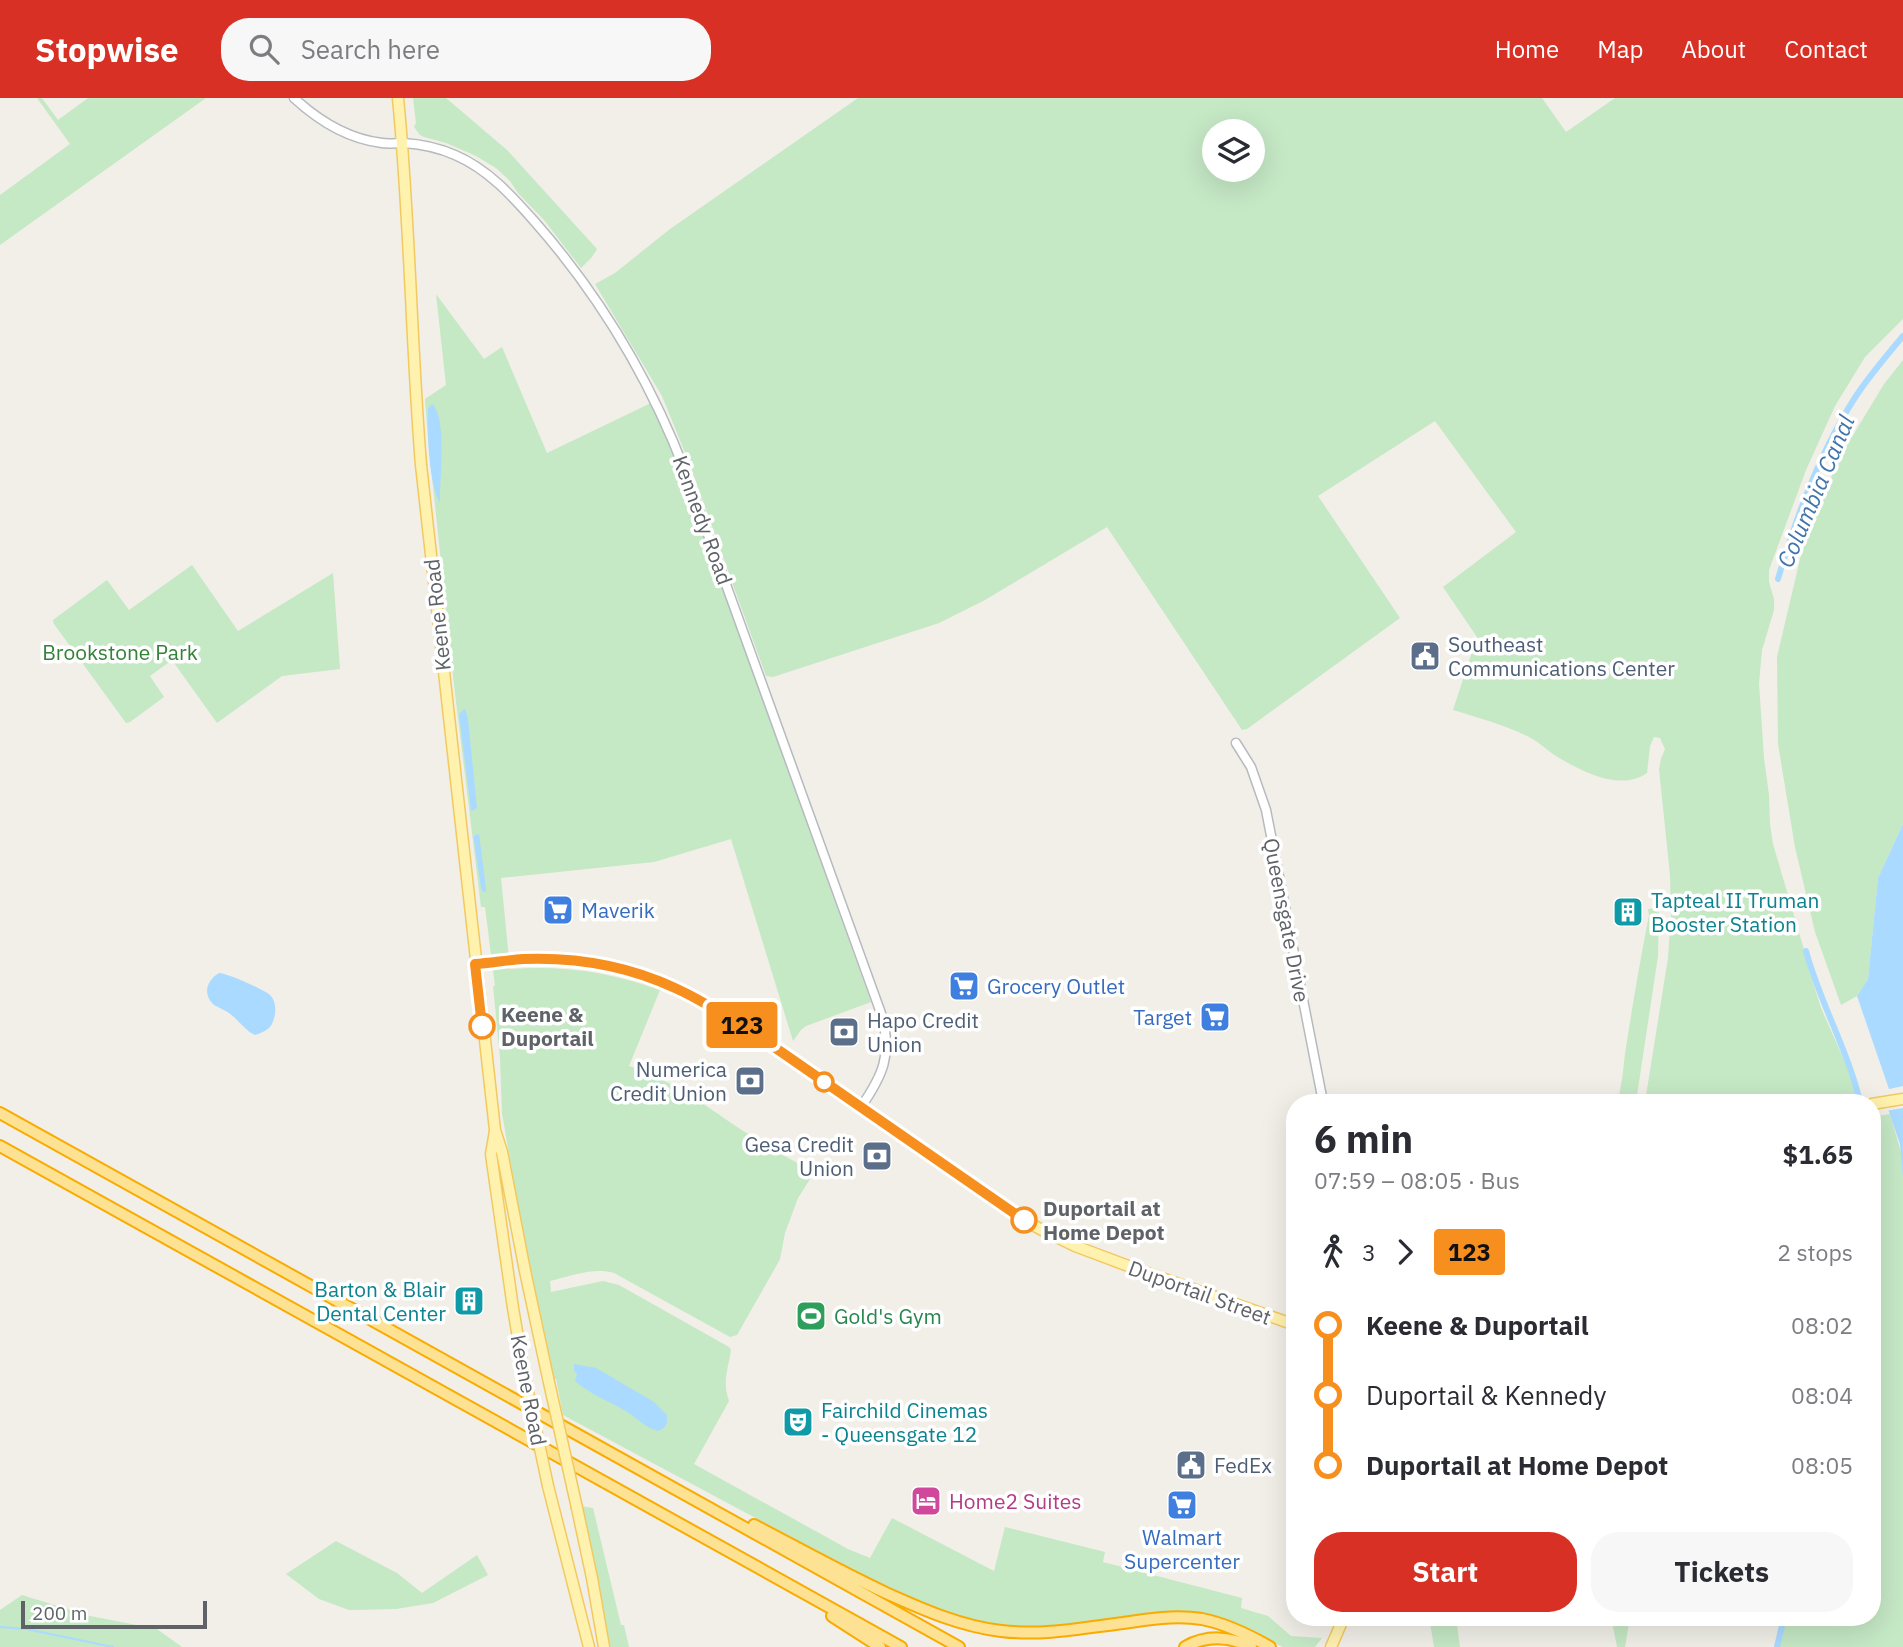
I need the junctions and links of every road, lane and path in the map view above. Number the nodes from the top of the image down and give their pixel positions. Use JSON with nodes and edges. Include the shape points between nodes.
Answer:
{"nodes":[{"id":1,"x":294,"y":98,"type":"edge"},
{"id":2,"x":398,"y":98,"type":"edge"},
{"id":3,"x":403,"y":143,"type":"junction"},
{"id":4,"x":1237,"y":743,"type":"dead end"},
{"id":5,"x":475,"y":964,"type":"junction"},
{"id":6,"x":1321,"y":1094,"type":"edge"},
{"id":7,"x":1903,"y":1098,"type":"edge"},
{"id":8,"x":1881,"y":1102,"type":"edge"},
{"id":9,"x":861,"y":1107,"type":"junction"},
{"id":10,"x":0,"y":1113,"type":"edge"},
{"id":11,"x":495,"y":1130,"type":"junction"},
{"id":12,"x":0,"y":1146,"type":"edge"},
{"id":13,"x":507,"y":1269,"type":"junction"},
{"id":14,"x":533,"y":1312,"type":"junction"},
{"id":15,"x":1286,"y":1322,"type":"edge"},
{"id":16,"x":721,"y":1514,"type":"junction"},
{"id":17,"x":781,"y":1580,"type":"junction"},
{"id":18,"x":1340,"y":1626,"type":"edge"},
{"id":19,"x":589,"y":1647,"type":"edge"},
{"id":20,"x":604,"y":1647,"type":"edge"},
{"id":21,"x":880,"y":1647,"type":"edge"},
{"id":22,"x":901,"y":1647,"type":"edge"},
{"id":23,"x":959,"y":1647,"type":"edge"},
{"id":24,"x":1185,"y":1647,"type":"edge"},
{"id":25,"x":1251,"y":1647,"type":"edge"},
{"id":26,"x":1270,"y":1647,"type":"edge"},
{"id":27,"x":1331,"y":1647,"type":"edge"}],
"edges":[{"from":1,"to":3,"type":"street","name":"Kennedy Road","via":[[325,123],[352,136]]},
{"from":2,"to":3,"type":"main road","name":"Keene Road"},
{"from":3,"to":5,"type":"main road","name":"Keene Road","via":[[421,465]]},
{"from":3,"to":9,"type":"street","name":"Kennedy Road","via":[[457,156],[489,175],[510,195],[593,296],[661,413],[882,1016],[887,1043],[884,1065]]},
{"from":4,"to":6,"type":"street","name":"Queensgate Drive","via":[[1251,766],[1266,810]]},
{"from":5,"to":9,"type":"main road","name":"Duportail Street","via":[[567,960],[654,979],[741,1024]]},
{"from":5,"to":11,"type":"main road","name":"Keene Road"},
{"from":7,"to":8,"type":"main road"},
{"from":9,"to":15,"type":"main road","name":"Duportail Street","via":[[1052,1236]]},
{"from":10,"to":16,"type":"highway"},
{"from":11,"to":13,"type":"main road","name":"Keene Road","via":[[491,1154]]},
{"from":11,"to":14,"type":"main road","name":"Keene Road"},
{"from":12,"to":17,"type":"highway"},
{"from":13,"to":14,"type":"main road","via":[[520,1275]]},
{"from":13,"to":19,"type":"main road","name":"Keene Road","bridge":true,"via":[[548,1486]]},
{"from":14,"to":20,"type":"main road","name":"Keene Road","bridge":true},
{"from":16,"to":23,"type":"highway"},
{"from":16,"to":26,"type":"highway","via":[[751,1523],[933,1615],[973,1626],[1041,1632],[1179,1617],[1227,1626]]},
{"from":17,"to":21,"type":"highway"},
{"from":17,"to":22,"type":"highway"},
{"from":18,"to":27,"type":"main road"},
{"from":24,"to":25,"type":"highway","via":[[1213,1638]]}]}
